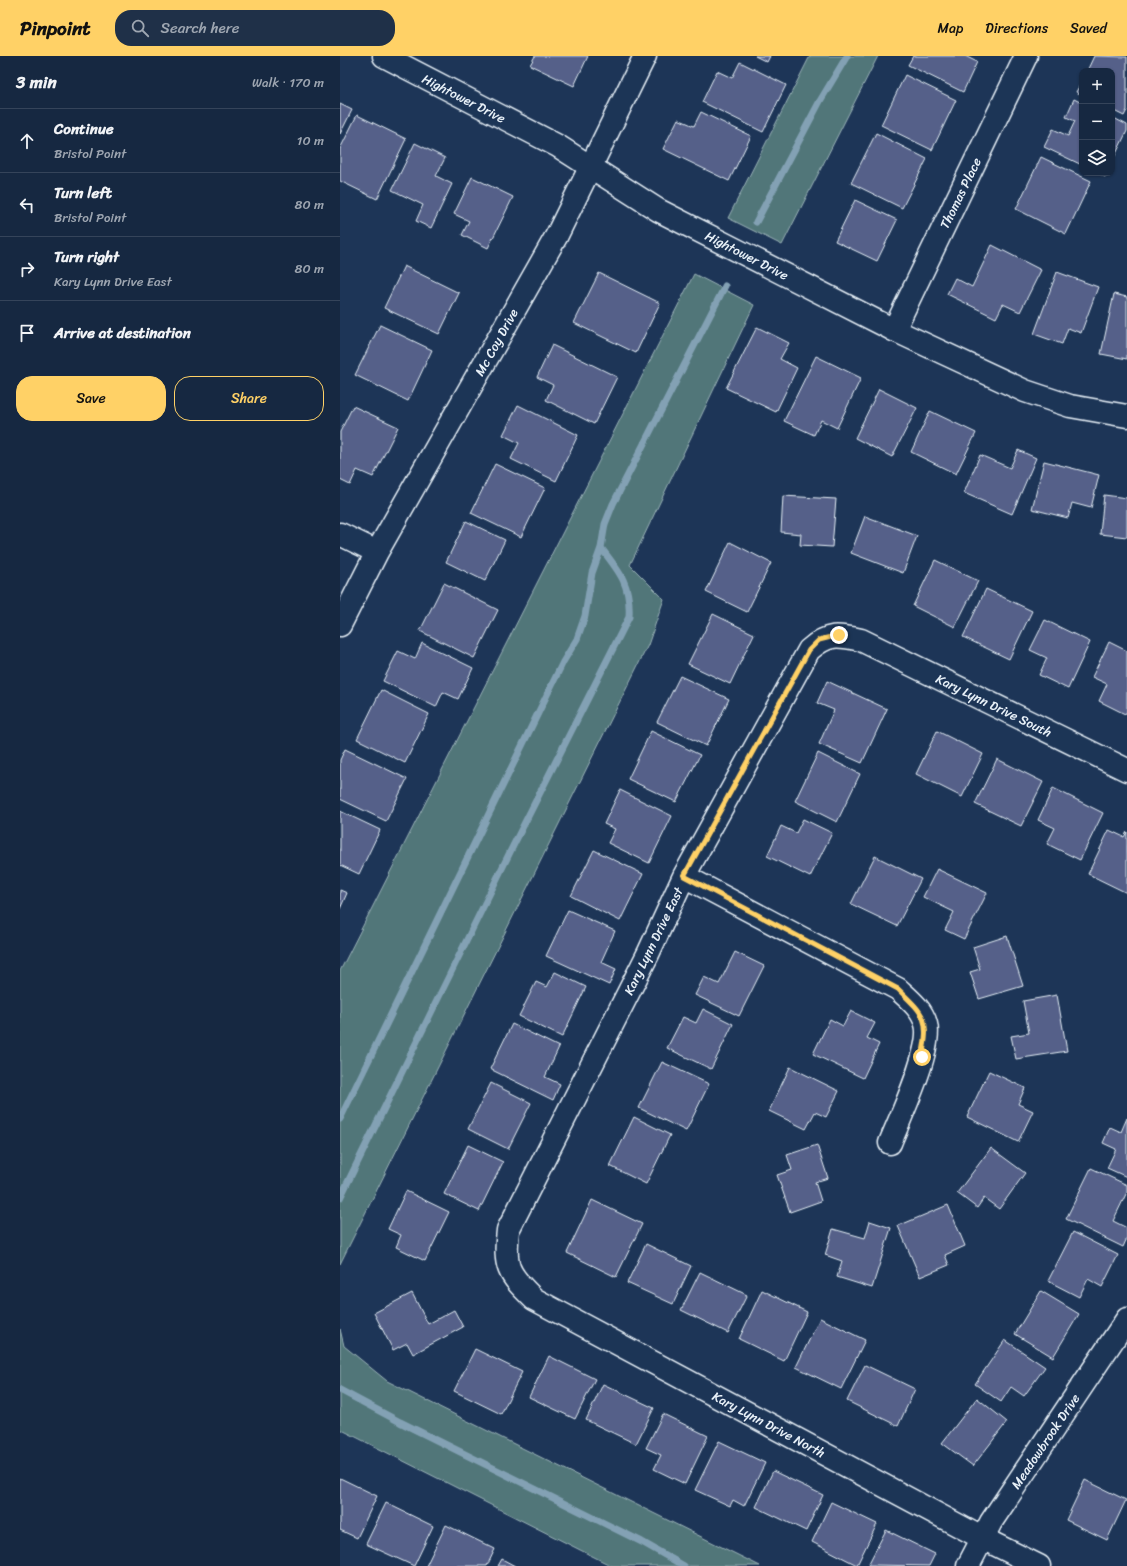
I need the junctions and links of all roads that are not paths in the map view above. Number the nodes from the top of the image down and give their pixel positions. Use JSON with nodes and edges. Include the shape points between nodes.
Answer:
{"nodes":[{"id":1,"x":384,"y":56,"type":"edge"},
{"id":2,"x":645,"y":56,"type":"edge"},
{"id":3,"x":1026,"y":56,"type":"edge"},
{"id":4,"x":591,"y":166,"type":"junction"},
{"id":5,"x":894,"y":330,"type":"junction"},
{"id":6,"x":1127,"y":416,"type":"edge"},
{"id":7,"x":340,"y":534,"type":"edge"},
{"id":8,"x":377,"y":552,"type":"junction"},
{"id":9,"x":340,"y":626,"type":"edge"},
{"id":10,"x":861,"y":640,"type":"joint"},
{"id":11,"x":1127,"y":770,"type":"edge"},
{"id":12,"x":684,"y":876,"type":"junction"},
{"id":13,"x":890,"y":1143,"type":"dead end"},
{"id":14,"x":508,"y":1270,"type":"joint"},
{"id":15,"x":1127,"y":1319,"type":"edge"},
{"id":16,"x":982,"y":1538,"type":"junction"},
{"id":17,"x":968,"y":1566,"type":"edge"},
{"id":18,"x":1039,"y":1566,"type":"edge"}],
"edges":[{"from":1,"to":4,"type":"street","name":"Hightower Drive","via":[[558,146]]},
{"from":2,"to":4,"type":"street","name":"Mc Coy Drive"},
{"from":3,"to":5,"type":"street","name":"Thomas Place"},
{"from":4,"to":5,"type":"street","name":"Hightower Drive","via":[[658,210]]},
{"from":4,"to":8,"type":"street","name":"Mc Coy Drive","via":[[557,235]]},
{"from":5,"to":6,"type":"street","name":"Hightower Drive","via":[[1025,391],[1070,406]]},
{"from":7,"to":8,"type":"street"},
{"from":8,"to":9,"type":"street","name":"Mc Coy Drive"},
{"from":10,"to":11,"type":"street","name":"Kary Lynn Drive South"},
{"from":10,"to":12,"type":"street","name":"Kary Lynn Drive East","via":[[839,635],[819,640],[809,650]]},
{"from":12,"to":13,"type":"street","via":[[898,989],[920,1010],[927,1034],[922,1057]]},
{"from":12,"to":14,"type":"street","name":"Kary Lynn Drive East","via":[[644,961],[508,1230],[505,1254]]},
{"from":14,"to":16,"type":"street","name":"Kary Lynn Drive North","via":[[534,1299]]},
{"from":15,"to":16,"type":"street","name":"Meadowbrook Drive"},
{"from":16,"to":17,"type":"street","name":"Meadowbrook Drive"},
{"from":16,"to":18,"type":"street","name":"Kary Lynn Drive North"}]}
